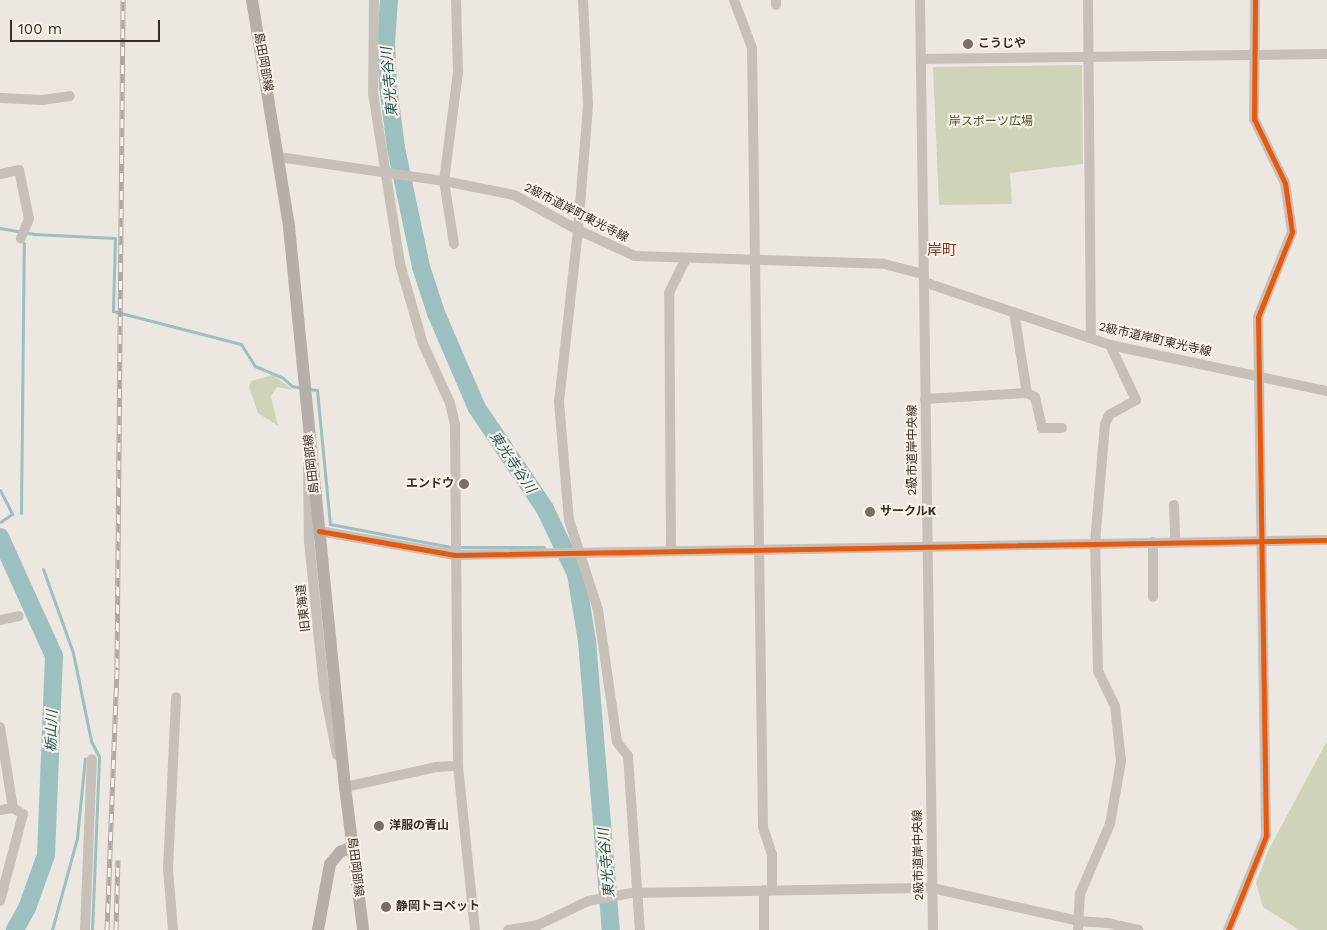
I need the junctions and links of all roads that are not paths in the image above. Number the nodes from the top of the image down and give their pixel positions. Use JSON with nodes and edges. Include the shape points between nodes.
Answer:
{"nodes":[{"id":1,"x":252,"y":0,"type":"edge"},
{"id":2,"x":374,"y":0,"type":"edge"},
{"id":3,"x":456,"y":0,"type":"edge"},
{"id":4,"x":583,"y":0,"type":"edge"},
{"id":5,"x":734,"y":0,"type":"edge"},
{"id":6,"x":920,"y":0,"type":"edge"},
{"id":7,"x":1088,"y":0,"type":"edge"},
{"id":8,"x":1254,"y":0,"type":"edge"},
{"id":9,"x":1327,"y":54,"type":"edge"},
{"id":10,"x":1254,"y":55,"type":"junction"},
{"id":11,"x":1090,"y":56,"type":"junction"},
{"id":12,"x":922,"y":59,"type":"junction"},
{"id":13,"x":70,"y":96,"type":"dead end"},
{"id":14,"x":0,"y":98,"type":"edge"},
{"id":15,"x":279,"y":157,"type":"junction"},
{"id":16,"x":391,"y":173,"type":"junction"},
{"id":17,"x":0,"y":174,"type":"edge"},
{"id":18,"x":444,"y":181,"type":"junction"},
{"id":19,"x":578,"y":230,"type":"junction"},
{"id":20,"x":21,"y":238,"type":"dead end"},
{"id":21,"x":454,"y":244,"type":"dead end"},
{"id":22,"x":686,"y":258,"type":"junction"},
{"id":23,"x":755,"y":262,"type":"junction"},
{"id":24,"x":924,"y":278,"type":"junction"},
{"id":25,"x":1014,"y":312,"type":"junction"},
{"id":26,"x":1091,"y":338,"type":"junction"},
{"id":27,"x":1110,"y":345,"type":"junction"},
{"id":28,"x":1260,"y":377,"type":"junction"},
{"id":29,"x":1327,"y":390,"type":"edge"},
{"id":30,"x":1028,"y":393,"type":"junction"},
{"id":31,"x":925,"y":399,"type":"junction"},
{"id":32,"x":308,"y":425,"type":"junction"},
{"id":33,"x":1062,"y":428,"type":"dead end"},
{"id":34,"x":1174,"y":505,"type":"dead end"},
{"id":35,"x":319,"y":531,"type":"junction"},
{"id":36,"x":1327,"y":540,"type":"edge"},
{"id":37,"x":1262,"y":541,"type":"junction"},
{"id":38,"x":1154,"y":542,"type":"junction"},
{"id":39,"x":1175,"y":542,"type":"junction"},
{"id":40,"x":1095,"y":543,"type":"junction"},
{"id":41,"x":926,"y":544,"type":"junction"},
{"id":42,"x":758,"y":548,"type":"junction"},
{"id":43,"x":671,"y":550,"type":"junction"},
{"id":44,"x":578,"y":552,"type":"junction"},
{"id":45,"x":455,"y":555,"type":"junction"},
{"id":46,"x":1153,"y":597,"type":"dead end"},
{"id":47,"x":19,"y":616,"type":"dead end"},
{"id":48,"x":0,"y":620,"type":"edge"},
{"id":49,"x":176,"y":697,"type":"dead end"},
{"id":50,"x":0,"y":727,"type":"edge"},
{"id":51,"x":92,"y":759,"type":"dead end"},
{"id":52,"x":458,"y":766,"type":"junction"},
{"id":53,"x":345,"y":787,"type":"junction"},
{"id":54,"x":14,"y":808,"type":"junction"},
{"id":55,"x":0,"y":810,"type":"edge"},
{"id":56,"x":352,"y":847,"type":"junction"},
{"id":57,"x":932,"y":888,"type":"junction"},
{"id":58,"x":768,"y":890,"type":"junction"},
{"id":59,"x":634,"y":893,"type":"junction"},
{"id":60,"x":0,"y":901,"type":"edge"},
{"id":61,"x":1078,"y":926,"type":"edge"},
{"id":62,"x":85,"y":930,"type":"edge"},
{"id":63,"x":173,"y":930,"type":"edge"},
{"id":64,"x":318,"y":930,"type":"edge"},
{"id":65,"x":363,"y":930,"type":"edge"},
{"id":66,"x":475,"y":930,"type":"edge"},
{"id":67,"x":508,"y":930,"type":"edge"},
{"id":68,"x":640,"y":930,"type":"edge"},
{"id":69,"x":764,"y":930,"type":"edge"},
{"id":70,"x":933,"y":930,"type":"edge"},
{"id":71,"x":1138,"y":930,"type":"edge"},
{"id":72,"x":1228,"y":930,"type":"edge"}],
"edges":[{"from":1,"to":15,"type":"main road","name":"島田岡部線"},
{"from":2,"to":16,"type":"street","via":[[373,93]]},
{"from":3,"to":18,"type":"street","via":[[458,71]]},
{"from":4,"to":19,"type":"street","via":[[588,106]]},
{"from":5,"to":23,"type":"street","via":[[752,48]]},
{"from":6,"to":12,"type":"street","name":"2級市道岸中央線"},
{"from":7,"to":11,"type":"street"},
{"from":8,"to":10,"type":"street"},
{"from":9,"to":10,"type":"street"},
{"from":10,"to":11,"type":"street"},
{"from":10,"to":28,"type":"street","via":[[1254,119],[1285,183],[1292,232],[1258,316]]},
{"from":11,"to":12,"type":"street"},
{"from":11,"to":26,"type":"street"},
{"from":12,"to":24,"type":"street","name":"2級市道岸中央線"},
{"from":13,"to":14,"type":"street","via":[[42,100]]},
{"from":15,"to":16,"type":"street","name":"2級市道岸町東光寺線"},
{"from":15,"to":32,"type":"main road","name":"島田岡部線"},
{"from":16,"to":18,"type":"street","name":"2級市道岸町東光寺線"},
{"from":16,"to":45,"type":"street","via":[[409,301],[455,425]]},
{"from":17,"to":20,"type":"street","via":[[19,170],[29,220]]},
{"from":18,"to":19,"type":"street","name":"2級市道岸町東光寺線","via":[[514,195]]},
{"from":18,"to":21,"type":"street"},
{"from":19,"to":22,"type":"street","name":"2級市道岸町東光寺線","via":[[635,256]]},
{"from":19,"to":44,"type":"street","via":[[559,402],[569,520]]},
{"from":22,"to":23,"type":"street","name":"2級市道岸町東光寺線"},
{"from":22,"to":43,"type":"street","via":[[670,293]]},
{"from":23,"to":24,"type":"street","name":"2級市道岸町東光寺線","via":[[884,264]]},
{"from":23,"to":42,"type":"street"},
{"from":24,"to":25,"type":"street","name":"2級市道岸町東光寺線"},
{"from":24,"to":31,"type":"street","name":"2級市道岸中央線"},
{"from":25,"to":26,"type":"street","name":"2級市道岸町東光寺線"},
{"from":25,"to":30,"type":"street"},
{"from":26,"to":27,"type":"street","name":"2級市道岸町東光寺線"},
{"from":27,"to":28,"type":"street","name":"2級市道岸町東光寺線"},
{"from":27,"to":40,"type":"street","via":[[1136,400],[1109,415],[1105,424]]},
{"from":28,"to":29,"type":"street","name":"2級市道岸町東光寺線"},
{"from":28,"to":37,"type":"street"},
{"from":30,"to":31,"type":"street"},
{"from":30,"to":33,"type":"street","via":[[1035,397],[1042,428]]},
{"from":31,"to":41,"type":"street","name":"2級市道岸中央線"},
{"from":32,"to":35,"type":"main road","name":"島田岡部線"},
{"from":32,"to":53,"type":"street","name":"旧東海道","via":[[313,580],[324,688]]},
{"from":34,"to":39,"type":"street"},
{"from":35,"to":45,"type":"street"},
{"from":35,"to":53,"type":"main road","name":"島田岡部線"},
{"from":36,"to":37,"type":"street"},
{"from":37,"to":39,"type":"street"},
{"from":37,"to":72,"type":"street","via":[[1266,836]]},
{"from":38,"to":39,"type":"street"},
{"from":38,"to":40,"type":"street"},
{"from":38,"to":46,"type":"street"},
{"from":40,"to":41,"type":"street"},
{"from":40,"to":61,"type":"street","via":[[1098,671],[1115,706],[1121,761],[1110,824],[1080,894]]},
{"from":41,"to":42,"type":"street"},
{"from":41,"to":57,"type":"street","name":"2級市道岸中央線"},
{"from":42,"to":43,"type":"street"},
{"from":42,"to":58,"type":"street","via":[[763,827],[772,854]]},
{"from":43,"to":44,"type":"street"},
{"from":44,"to":45,"type":"street"},
{"from":44,"to":59,"type":"street","via":[[598,610],[617,742],[628,756]]},
{"from":45,"to":52,"type":"street"},
{"from":47,"to":48,"type":"street"},
{"from":49,"to":63,"type":"street","via":[[168,869]]},
{"from":50,"to":54,"type":"street"},
{"from":51,"to":62,"type":"street"},
{"from":52,"to":53,"type":"street","via":[[436,767]]},
{"from":52,"to":66,"type":"street"},
{"from":53,"to":56,"type":"main road","name":"島田岡部線"},
{"from":54,"to":55,"type":"street"},
{"from":54,"to":60,"type":"street","via":[[23,814]]},
{"from":56,"to":64,"type":"main road","via":[[340,852],[330,864]]},
{"from":56,"to":65,"type":"main road","name":"島田岡部線"},
{"from":57,"to":58,"type":"street"},
{"from":57,"to":61,"type":"street"},
{"from":57,"to":70,"type":"street","name":"2級市道岸中央線"},
{"from":58,"to":59,"type":"street"},
{"from":58,"to":69,"type":"street"},
{"from":59,"to":67,"type":"street","via":[[588,901],[538,925]]},
{"from":59,"to":68,"type":"street"},
{"from":61,"to":71,"type":"street","via":[[1108,923]]}]}
